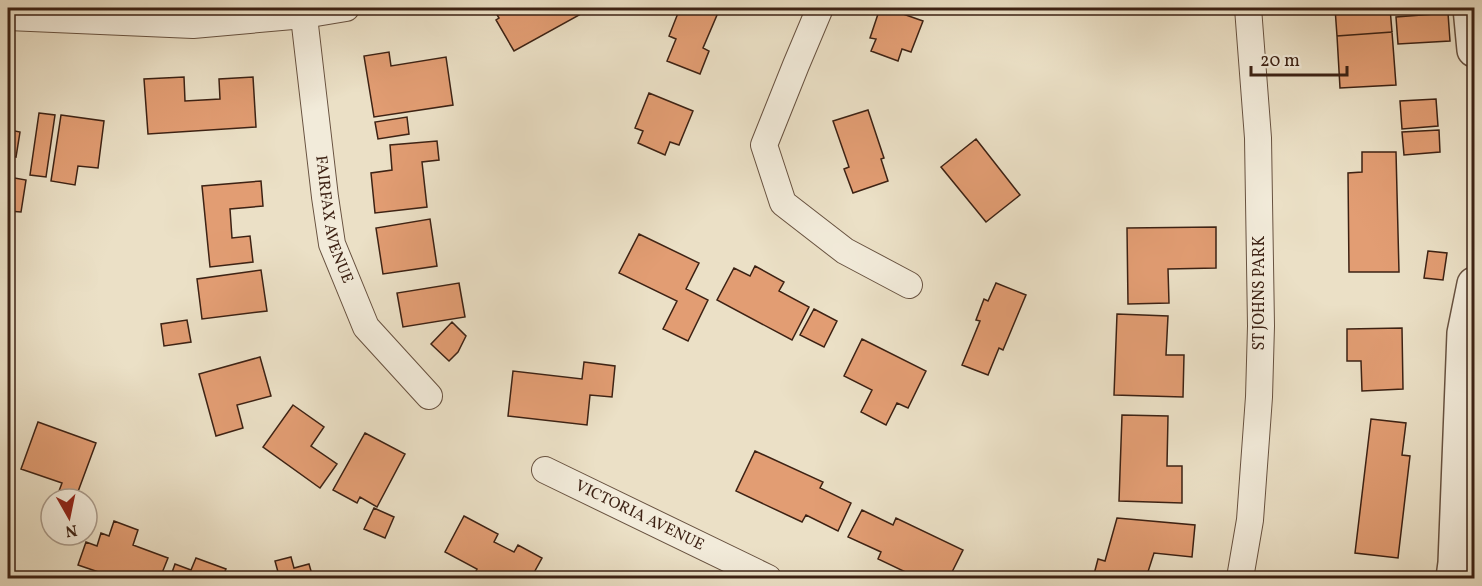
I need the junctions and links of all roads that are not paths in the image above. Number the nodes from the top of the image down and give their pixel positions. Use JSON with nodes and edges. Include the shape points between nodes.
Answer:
{"nodes":[{"id":1,"x":346,"y":8,"type":"edge"},
{"id":2,"x":820,"y":8,"type":"edge"},
{"id":3,"x":1248,"y":8,"type":"edge"},
{"id":4,"x":303,"y":11,"type":"edge"},
{"id":5,"x":8,"y":17,"type":"edge"},
{"id":6,"x":1474,"y":284,"type":"edge"},
{"id":7,"x":909,"y":285,"type":"dead end"},
{"id":8,"x":429,"y":396,"type":"dead end"},
{"id":9,"x":545,"y":470,"type":"dead end"},
{"id":10,"x":768,"y":579,"type":"edge"},
{"id":11,"x":1240,"y":579,"type":"edge"},
{"id":12,"x":1453,"y":579,"type":"edge"}],
"edges":[{"from":1,"to":4,"type":"street"},
{"from":2,"to":7,"type":"street","via":[[764,145],[783,203],[845,251]]},
{"from":3,"to":11,"type":"street","name":"ST JOHNS PARK","via":[[1258,138],[1261,326],[1250,520]]},
{"from":4,"to":5,"type":"street","via":[[193,25]]},
{"from":4,"to":8,"type":"street","name":"FAIRFAX AVENUE","via":[[332,244],[366,327]]},
{"from":6,"to":12,"type":"street","via":[[1464,333]]},
{"from":9,"to":10,"type":"street","name":"VICTORIA AVENUE"}]}
